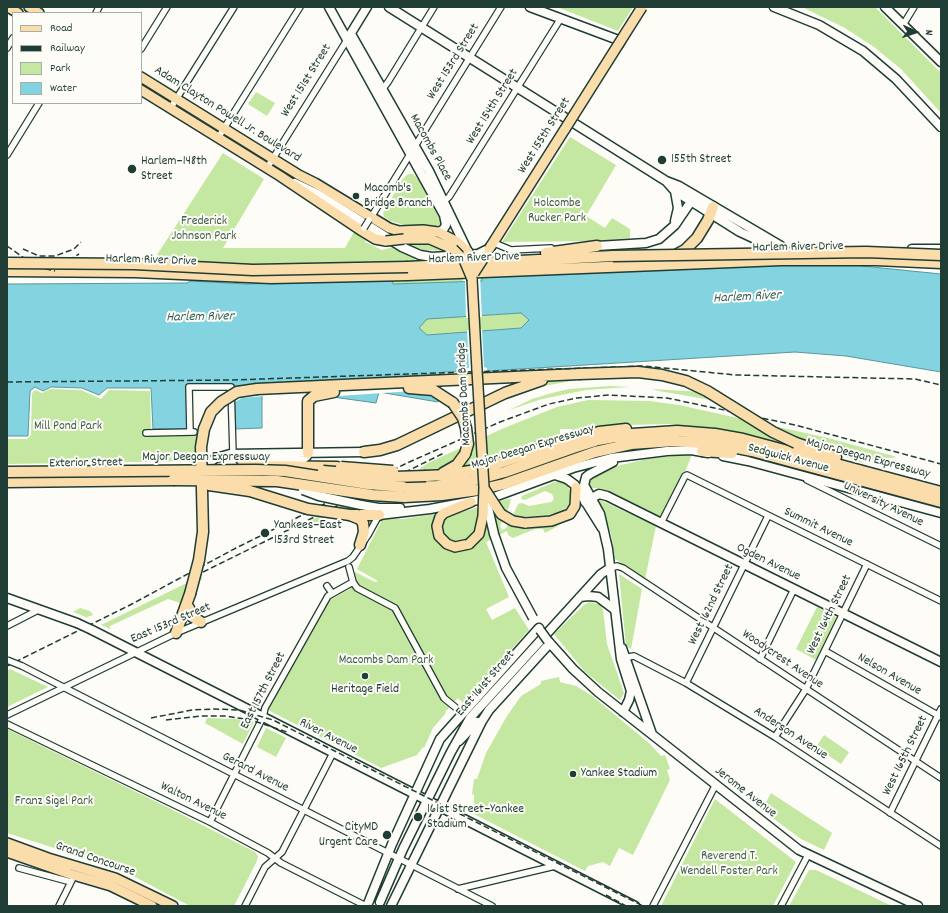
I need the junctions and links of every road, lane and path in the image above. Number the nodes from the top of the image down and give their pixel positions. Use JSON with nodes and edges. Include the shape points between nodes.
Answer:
{"nodes":[{"id":1,"x":167,"y":7,"type":"edge"},
{"id":2,"x":234,"y":7,"type":"edge"},
{"id":3,"x":300,"y":7,"type":"edge"},
{"id":4,"x":329,"y":7,"type":"edge"},
{"id":5,"x":368,"y":7,"type":"edge"},
{"id":6,"x":389,"y":7,"type":"edge"},
{"id":7,"x":434,"y":7,"type":"edge"},
{"id":8,"x":501,"y":7,"type":"edge"},
{"id":9,"x":530,"y":7,"type":"edge"},
{"id":10,"x":642,"y":7,"type":"edge"},
{"id":11,"x":774,"y":7,"type":"edge"},
{"id":12,"x":885,"y":7,"type":"edge"},
{"id":13,"x":914,"y":7,"type":"edge"},
{"id":14,"x":561,"y":18,"type":"junction"},
{"id":15,"x":903,"y":24,"type":"junction"},
{"id":16,"x":422,"y":27,"type":"junction"},
{"id":17,"x":349,"y":37,"type":"junction"},
{"id":18,"x":621,"y":41,"type":"junction"},
{"id":19,"x":142,"y":47,"type":"edge"},
{"id":20,"x":470,"y":58,"type":"junction"},
{"id":21,"x":941,"y":62,"type":"edge"},
{"id":22,"x":142,"y":78,"type":"edge"},
{"id":23,"x":518,"y":88,"type":"junction"},
{"id":24,"x":142,"y":91,"type":"edge"},
{"id":25,"x":380,"y":92,"type":"junction"},
{"id":26,"x":176,"y":99,"type":"junction"},
{"id":27,"x":38,"y":104,"type":"edge"},
{"id":28,"x":170,"y":108,"type":"junction"},
{"id":29,"x":571,"y":121,"type":"junction"},
{"id":30,"x":941,"y":127,"type":"edge"},
{"id":31,"x":224,"y":129,"type":"junction"},
{"id":32,"x":218,"y":138,"type":"junction"},
{"id":33,"x":412,"y":149,"type":"junction"},
{"id":34,"x":7,"y":155,"type":"edge"},
{"id":35,"x":272,"y":159,"type":"junction"},
{"id":36,"x":267,"y":168,"type":"junction"},
{"id":37,"x":298,"y":175,"type":"junction"},
{"id":38,"x":666,"y":181,"type":"junction"},
{"id":39,"x":675,"y":191,"type":"junction"},
{"id":40,"x":316,"y":197,"type":"junction"},
{"id":41,"x":693,"y":199,"type":"junction"},
{"id":42,"x":442,"y":203,"type":"junction"},
{"id":43,"x":712,"y":211,"type":"junction"},
{"id":44,"x":370,"y":218,"type":"junction"},
{"id":45,"x":672,"y":229,"type":"junction"},
{"id":46,"x":363,"y":230,"type":"junction"},
{"id":47,"x":438,"y":232,"type":"junction"},
{"id":48,"x":494,"y":243,"type":"junction"},
{"id":49,"x":771,"y":244,"type":"junction"},
{"id":50,"x":597,"y":246,"type":"junction"},
{"id":51,"x":453,"y":249,"type":"junction"},
{"id":52,"x":941,"y":249,"type":"edge"},
{"id":53,"x":467,"y":250,"type":"junction"},
{"id":54,"x":941,"y":255,"type":"edge"},
{"id":55,"x":488,"y":259,"type":"junction"},
{"id":56,"x":806,"y":260,"type":"junction"},
{"id":57,"x":7,"y":263,"type":"edge"},
{"id":58,"x":941,"y":263,"type":"edge"},
{"id":59,"x":475,"y":264,"type":"junction"},
{"id":60,"x":623,"y":267,"type":"junction"},
{"id":61,"x":408,"y":271,"type":"junction"},
{"id":62,"x":7,"y":272,"type":"edge"},
{"id":63,"x":472,"y":279,"type":"junction"},
{"id":64,"x":563,"y":375,"type":"junction"},
{"id":65,"x":334,"y":392,"type":"junction"},
{"id":66,"x":650,"y":432,"type":"junction"},
{"id":67,"x":146,"y":433,"type":"dead end"},
{"id":68,"x":702,"y":451,"type":"junction"},
{"id":69,"x":364,"y":452,"type":"joint"},
{"id":70,"x":308,"y":453,"type":"junction"},
{"id":71,"x":238,"y":455,"type":"junction"},
{"id":72,"x":627,"y":456,"type":"junction"},
{"id":73,"x":809,"y":466,"type":"junction"},
{"id":74,"x":482,"y":469,"type":"junction"},
{"id":75,"x":7,"y":472,"type":"edge"},
{"id":76,"x":285,"y":472,"type":"junction"},
{"id":77,"x":794,"y":473,"type":"junction"},
{"id":78,"x":870,"y":473,"type":"junction"},
{"id":79,"x":189,"y":475,"type":"junction"},
{"id":80,"x":199,"y":475,"type":"junction"},
{"id":81,"x":555,"y":475,"type":"junction"},
{"id":82,"x":426,"y":476,"type":"junction"},
{"id":83,"x":437,"y":476,"type":"junction"},
{"id":84,"x":7,"y":477,"type":"edge"},
{"id":85,"x":173,"y":480,"type":"junction"},
{"id":86,"x":7,"y":482,"type":"edge"},
{"id":87,"x":484,"y":487,"type":"junction"},
{"id":88,"x":576,"y":488,"type":"junction"},
{"id":89,"x":203,"y":489,"type":"junction"},
{"id":90,"x":404,"y":492,"type":"junction"},
{"id":91,"x":941,"y":492,"type":"edge"},
{"id":92,"x":588,"y":500,"type":"junction"},
{"id":93,"x":471,"y":502,"type":"junction"},
{"id":94,"x":941,"y":502,"type":"edge"},
{"id":95,"x":444,"y":506,"type":"junction"},
{"id":96,"x":941,"y":513,"type":"edge"},
{"id":97,"x":358,"y":514,"type":"junction"},
{"id":98,"x":379,"y":515,"type":"junction"},
{"id":99,"x":768,"y":516,"type":"junction"},
{"id":100,"x":661,"y":523,"type":"junction"},
{"id":101,"x":360,"y":545,"type":"junction"},
{"id":102,"x":941,"y":546,"type":"edge"},
{"id":103,"x":348,"y":564,"type":"junction"},
{"id":104,"x":744,"y":564,"type":"junction"},
{"id":105,"x":867,"y":564,"type":"junction"},
{"id":106,"x":610,"y":568,"type":"junction"},
{"id":107,"x":353,"y":582,"type":"junction"},
{"id":108,"x":327,"y":586,"type":"dead end"},
{"id":109,"x":794,"y":589,"type":"junction"},
{"id":110,"x":332,"y":593,"type":"junction"},
{"id":111,"x":580,"y":597,"type":"junction"},
{"id":112,"x":7,"y":598,"type":"edge"},
{"id":113,"x":941,"y":601,"type":"edge"},
{"id":114,"x":40,"y":609,"type":"junction"},
{"id":115,"x":186,"y":609,"type":"junction"},
{"id":116,"x":614,"y":609,"type":"junction"},
{"id":117,"x":843,"y":613,"type":"junction"},
{"id":118,"x":201,"y":622,"type":"junction"},
{"id":119,"x":7,"y":626,"type":"edge"},
{"id":120,"x":713,"y":627,"type":"junction"},
{"id":121,"x":540,"y":629,"type":"junction"},
{"id":122,"x":180,"y":631,"type":"junction"},
{"id":123,"x":549,"y":642,"type":"junction"},
{"id":124,"x":135,"y":651,"type":"junction"},
{"id":125,"x":825,"y":651,"type":"junction"},
{"id":126,"x":623,"y":658,"type":"junction"},
{"id":127,"x":760,"y":659,"type":"junction"},
{"id":128,"x":7,"y":660,"type":"edge"},
{"id":129,"x":941,"y":662,"type":"edge"},
{"id":130,"x":686,"y":683,"type":"junction"},
{"id":131,"x":62,"y":687,"type":"junction"},
{"id":132,"x":806,"y":689,"type":"junction"},
{"id":133,"x":455,"y":707,"type":"dead end"},
{"id":134,"x":941,"y":709,"type":"edge"},
{"id":135,"x":489,"y":710,"type":"junction"},
{"id":136,"x":623,"y":712,"type":"junction"},
{"id":137,"x":7,"y":715,"type":"edge"},
{"id":138,"x":939,"y":716,"type":"edge"},
{"id":139,"x":263,"y":717,"type":"junction"},
{"id":140,"x":470,"y":718,"type":"junction"},
{"id":141,"x":7,"y":724,"type":"edge"},
{"id":142,"x":448,"y":729,"type":"junction"},
{"id":143,"x":467,"y":734,"type":"junction"},
{"id":144,"x":652,"y":734,"type":"junction"},
{"id":145,"x":775,"y":737,"type":"junction"},
{"id":146,"x":454,"y":745,"type":"junction"},
{"id":147,"x":333,"y":753,"type":"junction"},
{"id":148,"x":915,"y":761,"type":"junction"},
{"id":149,"x":459,"y":764,"type":"junction"},
{"id":150,"x":234,"y":775,"type":"junction"},
{"id":151,"x":941,"y":778,"type":"edge"},
{"id":152,"x":715,"y":786,"type":"junction"},
{"id":153,"x":414,"y":794,"type":"junction"},
{"id":154,"x":428,"y":801,"type":"junction"},
{"id":155,"x":439,"y":807,"type":"junction"},
{"id":156,"x":304,"y":810,"type":"junction"},
{"id":157,"x":890,"y":812,"type":"junction"},
{"id":158,"x":210,"y":822,"type":"junction"},
{"id":159,"x":7,"y":843,"type":"edge"},
{"id":160,"x":941,"y":846,"type":"edge"},
{"id":161,"x":7,"y":852,"type":"edge"},
{"id":162,"x":388,"y":853,"type":"junction"},
{"id":163,"x":808,"y":855,"type":"junction"},
{"id":164,"x":276,"y":858,"type":"junction"},
{"id":165,"x":399,"y":858,"type":"junction"},
{"id":166,"x":411,"y":864,"type":"junction"},
{"id":167,"x":555,"y":866,"type":"junction"},
{"id":168,"x":19,"y":868,"type":"dead end"},
{"id":169,"x":75,"y":875,"type":"junction"},
{"id":170,"x":458,"y":888,"type":"junction"},
{"id":171,"x":380,"y":902,"type":"dead end"},
{"id":172,"x":59,"y":906,"type":"edge"},
{"id":173,"x":152,"y":906,"type":"edge"},
{"id":174,"x":173,"y":906,"type":"edge"},
{"id":175,"x":245,"y":906,"type":"edge"},
{"id":176,"x":366,"y":906,"type":"edge"},
{"id":177,"x":391,"y":906,"type":"edge"},
{"id":178,"x":492,"y":906,"type":"edge"},
{"id":179,"x":634,"y":906,"type":"edge"},
{"id":180,"x":653,"y":906,"type":"edge"},
{"id":181,"x":781,"y":906,"type":"edge"},
{"id":182,"x":918,"y":906,"type":"edge"}],
"edges":[{"from":1,"to":19,"type":"street"},
{"from":2,"to":26,"type":"street"},
{"from":3,"to":31,"type":"street"},
{"from":4,"to":17,"type":"main road","name":"Macombs Place"},
{"from":5,"to":17,"type":"main road","name":"West 151st Street"},
{"from":6,"to":16,"type":"main road"},
{"from":7,"to":16,"type":"street"},
{"from":8,"to":20,"type":"street","name":"West 153rd Street"},
{"from":9,"to":14,"type":"main road"},
{"from":10,"to":18,"type":"street"},
{"from":10,"to":55,"type":"main road","name":"West 155th Street","bridge":true},
{"from":11,"to":30,"type":"main road","via":[[819,25],[863,51],[891,74]]},
{"from":12,"to":15,"type":"main road"},
{"from":13,"to":15,"type":"street"},
{"from":14,"to":18,"type":"main road"},
{"from":14,"to":23,"type":"street","name":"West 154th Street"},
{"from":15,"to":21,"type":"main road"},
{"from":16,"to":20,"type":"main road"},
{"from":16,"to":25,"type":"street"},
{"from":17,"to":25,"type":"main road","name":"Macombs Place"},
{"from":17,"to":35,"type":"street","name":"West 151st Street"},
{"from":18,"to":29,"type":"main road"},
{"from":20,"to":23,"type":"main road"},
{"from":20,"to":33,"type":"street","name":"West 153rd Street"},
{"from":22,"to":26,"type":"main road","name":"Adam Clayton Powell Jr. Boulevard"},
{"from":23,"to":29,"type":"main road"},
{"from":23,"to":42,"type":"street","name":"West 154th Street","via":[[449,197]]},
{"from":24,"to":28,"type":"main road","name":"Adam Clayton Powell Jr. Boulevard"},
{"from":25,"to":33,"type":"main road","name":"Macombs Place"},
{"from":26,"to":28,"type":"street"},
{"from":26,"to":31,"type":"main road","name":"Adam Clayton Powell Jr. Boulevard"},
{"from":27,"to":34,"type":"street"},
{"from":28,"to":32,"type":"main road","name":"Adam Clayton Powell Jr. Boulevard"},
{"from":29,"to":38,"type":"main road"},
{"from":29,"to":48,"type":"main road"},
{"from":31,"to":32,"type":"street"},
{"from":31,"to":35,"type":"main road","name":"Adam Clayton Powell Jr. Boulevard"},
{"from":32,"to":36,"type":"main road","name":"Adam Clayton Powell Jr. Boulevard"},
{"from":33,"to":42,"type":"main road","name":"Macombs Place"},
{"from":33,"to":44,"type":"street","name":"West 153rd Street"},
{"from":35,"to":36,"type":"street","name":"West 151st Street"},
{"from":35,"to":37,"type":"main road","name":"Adam Clayton Powell Jr. Boulevard"},
{"from":36,"to":40,"type":"main road","name":"Adam Clayton Powell Jr. Boulevard"},
{"from":37,"to":40,"type":"main road","name":"Adam Clayton Powell Jr. Boulevard","via":[[313,186]]},
{"from":37,"to":44,"type":"main road","name":"Adam Clayton Powell Jr. Boulevard"},
{"from":38,"to":39,"type":"main road"},
{"from":38,"to":41,"type":"main road","via":[[678,186]]},
{"from":39,"to":41,"type":"main road"},
{"from":39,"to":45,"type":"main road","via":[[678,211]]},
{"from":40,"to":46,"type":"main road","name":"Adam Clayton Powell Jr. Boulevard"},
{"from":40,"to":48,"type":"main road","name":"Adam Clayton Powell Jr. Boulevard","via":[[420,255],[432,257],[479,254],[487,251]]},
{"from":41,"to":43,"type":"main road","name":"Harlem River Drive"},
{"from":41,"to":45,"type":"main road","name":"Harlem River Drive"},
{"from":42,"to":47,"type":"main road","name":"Macombs Place","via":[[446,224],[443,230]]},
{"from":42,"to":53,"type":"main road","name":"Macombs Place"},
{"from":43,"to":49,"type":"main road","name":"Harlem River Drive"},
{"from":43,"to":60,"type":"highway","via":[[696,238],[680,253],[666,259]]},
{"from":44,"to":46,"type":"street","name":"West 153rd Street","bridge":true},
{"from":44,"to":47,"type":"main road","name":"Adam Clayton Powell Jr. Boulevard","via":[[396,230]]},
{"from":45,"to":50,"type":"main road","name":"Harlem River Drive","via":[[659,239],[649,242]]},
{"from":46,"to":51,"type":"main road","name":"Adam Clayton Powell Jr. Boulevard","bridge":true,"via":[[375,239],[430,239]]},
{"from":47,"to":53,"type":"main road","name":"Adam Clayton Powell Jr. Boulevard"},
{"from":48,"to":50,"type":"street","name":"Harlem River Drive","via":[[515,251]]},
{"from":49,"to":52,"type":"main road","name":"Harlem River Drive","via":[[803,250]]},
{"from":49,"to":56,"type":"highway"},
{"from":50,"to":55,"type":"highway","via":[[572,251]]},
{"from":51,"to":59,"type":"main road","bridge":true},
{"from":51,"to":63,"type":"main road","name":"Adam Clayton Powell Jr. Boulevard","bridge":true,"via":[[464,260]]},
{"from":53,"to":55,"type":"main road"},
{"from":53,"to":59,"type":"main road","name":"Macombs Place","bridge":true},
{"from":54,"to":55,"type":"highway","name":"Harlem River Drive","bridge":true,"via":[[858,252]]},
{"from":55,"to":59,"type":"main road","name":"West 155th Street","bridge":true},
{"from":55,"to":61,"type":"highway","name":"Harlem River Drive"},
{"from":56,"to":58,"type":"highway","name":"Harlem River Drive"},
{"from":56,"to":60,"type":"highway","name":"Harlem River Drive"},
{"from":57,"to":61,"type":"highway","name":"Harlem River Drive","bridge":true,"via":[[134,264],[253,270]]},
{"from":59,"to":63,"type":"main road","name":"Macombs Place","bridge":true},
{"from":60,"to":61,"type":"highway","name":"Harlem River Drive"},
{"from":61,"to":62,"type":"highway","name":"Harlem River Drive","via":[[256,278],[135,272]]},
{"from":63,"to":74,"type":"main road","name":"Macombs Dam Bridge","bridge":true},
{"from":64,"to":69,"type":"highway","via":[[519,387],[397,445]]},
{"from":64,"to":78,"type":"highway","bridge":true,"via":[[638,372],[671,377],[700,388],[765,428],[796,443],[839,458]]},
{"from":64,"to":89,"type":"highway","bridge":true,"via":[[242,391],[221,402],[211,412],[205,425],[201,448]]},
{"from":65,"to":70,"type":"highway","via":[[312,396],[308,401]]},
{"from":65,"to":83,"type":"highway","bridge":true,"via":[[417,388],[433,390],[449,400],[463,418],[468,433],[468,444],[459,462]]},
{"from":65,"to":89,"type":"highway","bridge":true,"via":[[251,394],[238,396],[227,403],[213,418],[208,430]]},
{"from":66,"to":74,"type":"highway","via":[[624,429],[599,432],[570,439]]},
{"from":66,"to":78,"type":"highway","name":"Major Deegan Expressway","via":[[691,432],[730,436]]},
{"from":66,"to":90,"type":"highway","name":"Major Deegan Expressway","via":[[581,445],[476,480]]},
{"from":67,"to":71,"type":"street","via":[[192,432],[189,388],[231,387]]},
{"from":68,"to":72,"type":"main road","name":"Sedgwick Avenue","via":[[667,451]]},
{"from":68,"to":73,"type":"highway"},
{"from":68,"to":77,"type":"main road","name":"Sedgwick Avenue"},
{"from":69,"to":70,"type":"main road","name":"Exterior Street"},
{"from":70,"to":71,"type":"main road","name":"Exterior Street","via":[[303,458]]},
{"from":71,"to":79,"type":"main road","name":"Exterior Street","via":[[219,456]]},
{"from":71,"to":80,"type":"main road","name":"Exterior Street","via":[[232,467]]},
{"from":71,"to":82,"type":"highway","bridge":true,"via":[[245,464],[254,466],[337,467]]},
{"from":72,"to":81,"type":"main road","via":[[592,463]]},
{"from":72,"to":92,"type":"main road","via":[[587,476],[585,487]]},
{"from":73,"to":90,"type":"highway","name":"Major Deegan Expressway","via":[[721,445],[647,443],[587,454],[487,488],[446,495]]},
{"from":73,"to":94,"type":"highway","name":"Major Deegan Expressway"},
{"from":74,"to":83,"type":"highway"},
{"from":74,"to":87,"type":"main road","name":"Macombs Dam Bridge","bridge":true},
{"from":75,"to":76,"type":"highway","name":"Major Deegan Expressway","bridge":true},
{"from":76,"to":82,"type":"highway","bridge":true,"via":[[300,468],[378,476]]},
{"from":76,"to":90,"type":"highway","name":"Major Deegan Expressway","bridge":true},
{"from":77,"to":96,"type":"main road","name":"Sedgwick Avenue"},
{"from":77,"to":102,"type":"street","name":"University Avenue"},
{"from":78,"to":91,"type":"highway","name":"Major Deegan Expressway"},
{"from":79,"to":80,"type":"main road","name":"Exterior Street"},
{"from":79,"to":84,"type":"main road","name":"Exterior Street"},
{"from":80,"to":97,"type":"main road","bridge":true,"via":[[265,476]]},
{"from":81,"to":88,"type":"main road","via":[[567,480]]},
{"from":81,"to":93,"type":"main road","via":[[506,493]]},
{"from":82,"to":83,"type":"highway"},
{"from":85,"to":86,"type":"highway","name":"Major Deegan Expressway"},
{"from":85,"to":90,"type":"highway","name":"Major Deegan Expressway","bridge":true,"via":[[277,481],[367,494]]},
{"from":85,"to":97,"type":"highway","bridge":true,"via":[[243,490],[302,508]]},
{"from":87,"to":88,"type":"main road","bridge":true,"via":[[501,514],[513,521],[525,523],[551,521],[570,514],[575,506]]},
{"from":87,"to":93,"type":"main road","bridge":true,"via":[[482,527],[476,537],[469,544],[455,547],[447,544],[439,536],[438,520],[444,513]]},
{"from":87,"to":121,"type":"main road","name":"Macombs Dam Bridge","bridge":true,"via":[[499,551],[515,588]]},
{"from":88,"to":92,"type":"main road"},
{"from":89,"to":115,"type":"highway","bridge":true,"via":[[202,546]]},
{"from":92,"to":100,"type":"main road","name":"Ogden Avenue","via":[[599,494],[605,495]]},
{"from":92,"to":106,"type":"main road","via":[[600,514]]},
{"from":93,"to":95,"type":"main road"},
{"from":95,"to":97,"type":"main road","via":[[390,508]]},
{"from":95,"to":98,"type":"main road"},
{"from":97,"to":98,"type":"highway"},
{"from":97,"to":101,"type":"highway","via":[[364,523]]},
{"from":98,"to":101,"type":"street"},
{"from":99,"to":100,"type":"street","name":"Summit Avenue","via":[[686,475]]},
{"from":99,"to":104,"type":"street","name":"West 162nd Street"},
{"from":99,"to":105,"type":"street","name":"Summit Avenue"},
{"from":100,"to":104,"type":"main road","name":"Ogden Avenue"},
{"from":101,"to":103,"type":"street"},
{"from":103,"to":107,"type":"street"},
{"from":103,"to":118,"type":"street","name":"East 153rd Street"},
{"from":104,"to":109,"type":"main road","name":"Ogden Avenue"},
{"from":104,"to":120,"type":"street","name":"West 162nd Street"},
{"from":105,"to":113,"type":"street","name":"Summit Avenue"},
{"from":105,"to":117,"type":"street","name":"West 164th Street"},
{"from":106,"to":111,"type":"main road","name":"East 161st Street"},
{"from":106,"to":116,"type":"main road"},
{"from":106,"to":120,"type":"street","name":"Woodycrest Avenue","via":[[623,568]]},
{"from":107,"to":110,"type":"street","name":"East 157th Street"},
{"from":107,"to":133,"type":"street","via":[[362,591],[395,608],[444,698]]},
{"from":108,"to":110,"type":"street"},
{"from":109,"to":117,"type":"main road","name":"Ogden Avenue"},
{"from":109,"to":127,"type":"street"},
{"from":110,"to":139,"type":"street","name":"East 157th Street","via":[[269,701]]},
{"from":111,"to":116,"type":"main road","via":[[598,597]]},
{"from":111,"to":140,"type":"main road","name":"East 161st Street"},
{"from":112,"to":114,"type":"main road","name":"River Avenue"},
{"from":114,"to":119,"type":"street"},
{"from":114,"to":124,"type":"main road","name":"River Avenue","bridge":true},
{"from":115,"to":118,"type":"highway","via":[[191,616]]},
{"from":115,"to":122,"type":"highway"},
{"from":116,"to":126,"type":"main road"},
{"from":117,"to":125,"type":"street","name":"West 164th Street"},
{"from":117,"to":129,"type":"main road","name":"Ogden Avenue"},
{"from":118,"to":122,"type":"street","name":"East 153rd Street"},
{"from":120,"to":127,"type":"street","name":"Woodycrest Avenue"},
{"from":120,"to":130,"type":"street","name":"West 162nd Street"},
{"from":121,"to":123,"type":"main road","name":"Macombs Dam Bridge","bridge":true},
{"from":121,"to":142,"type":"main road","name":"East 161st Street"},
{"from":122,"to":124,"type":"street","name":"East 153rd Street"},
{"from":123,"to":135,"type":"main road","name":"East 161st Street"},
{"from":123,"to":136,"type":"main road","name":"Macombs Dam Bridge","via":[[580,677]]},
{"from":124,"to":131,"type":"street","name":"East 153rd Street"},
{"from":124,"to":139,"type":"main road","name":"River Avenue"},
{"from":125,"to":132,"type":"street","name":"West 164th Street"},
{"from":125,"to":138,"type":"street","name":"Nelson Avenue"},
{"from":126,"to":130,"type":"street","name":"Anderson Avenue","via":[[637,657]]},
{"from":126,"to":136,"type":"main road","via":[[631,690]]},
{"from":126,"to":144,"type":"main road"},
{"from":127,"to":132,"type":"street","name":"Woodycrest Avenue"},
{"from":128,"to":131,"type":"street","name":"Gerard Avenue","bridge":true},
{"from":130,"to":145,"type":"street","name":"Anderson Avenue"},
{"from":131,"to":137,"type":"street","name":"East 153rd Street"},
{"from":131,"to":150,"type":"street","name":"Gerard Avenue"},
{"from":132,"to":145,"type":"street","name":"West 164th Street"},
{"from":132,"to":148,"type":"street","name":"Woodycrest Avenue"},
{"from":134,"to":138,"type":"street","name":"West 165th Street"},
{"from":135,"to":143,"type":"main road"},
{"from":135,"to":149,"type":"main road","name":"East 161st Street"},
{"from":136,"to":144,"type":"main road","name":"Macombs Dam Bridge"},
{"from":138,"to":148,"type":"street","name":"West 165th Street"},
{"from":139,"to":147,"type":"main road","name":"River Avenue"},
{"from":139,"to":150,"type":"street","name":"East 157th Street"},
{"from":140,"to":142,"type":"main road"},
{"from":140,"to":143,"type":"main road"},
{"from":140,"to":146,"type":"main road","name":"East 161st Street"},
{"from":141,"to":158,"type":"street","name":"Walton Avenue"},
{"from":142,"to":153,"type":"main road","name":"East 161st Street","via":[[438,743]]},
{"from":143,"to":146,"type":"main road"},
{"from":143,"to":149,"type":"main road"},
{"from":144,"to":152,"type":"main road","name":"Jerome Avenue"},
{"from":145,"to":157,"type":"street","name":"Anderson Avenue"},
{"from":146,"to":154,"type":"main road","name":"East 161st Street"},
{"from":147,"to":153,"type":"main road","name":"River Avenue"},
{"from":147,"to":156,"type":"street"},
{"from":148,"to":151,"type":"street","name":"Woodycrest Avenue"},
{"from":148,"to":157,"type":"street","name":"West 165th Street"},
{"from":149,"to":155,"type":"main road","name":"East 161st Street"},
{"from":150,"to":156,"type":"street","name":"Gerard Avenue"},
{"from":150,"to":158,"type":"street","name":"East 157th Street"},
{"from":152,"to":163,"type":"main road","name":"Jerome Avenue"},
{"from":152,"to":180,"type":"street"},
{"from":153,"to":154,"type":"main road","name":"River Avenue"},
{"from":153,"to":162,"type":"main road","name":"East 161st Street"},
{"from":154,"to":155,"type":"main road","name":"River Avenue"},
{"from":154,"to":165,"type":"main road","name":"East 161st Street"},
{"from":155,"to":166,"type":"main road","name":"East 161st Street"},
{"from":155,"to":167,"type":"main road","name":"River Avenue"},
{"from":156,"to":162,"type":"street","name":"Gerard Avenue"},
{"from":156,"to":164,"type":"street","via":[[282,852]]},
{"from":157,"to":160,"type":"street","name":"Anderson Avenue"},
{"from":158,"to":164,"type":"street","name":"Walton Avenue"},
{"from":159,"to":169,"type":"main road","name":"Grand Concourse"},
{"from":161,"to":169,"type":"main road","name":"Grand Concourse"},
{"from":162,"to":165,"type":"street","name":"Gerard Avenue"},
{"from":162,"to":176,"type":"main road","name":"East 161st Street"},
{"from":163,"to":181,"type":"street"},
{"from":163,"to":182,"type":"main road","name":"Jerome Avenue"},
{"from":164,"to":175,"type":"street","via":[[265,867]]},
{"from":164,"to":176,"type":"street","name":"Walton Avenue"},
{"from":165,"to":166,"type":"street","name":"Gerard Avenue"},
{"from":165,"to":171,"type":"main road","name":"East 161st Street"},
{"from":166,"to":170,"type":"street","name":"Gerard Avenue"},
{"from":166,"to":177,"type":"main road","name":"East 161st Street"},
{"from":167,"to":170,"type":"street"},
{"from":167,"to":179,"type":"main road","name":"River Avenue"},
{"from":168,"to":169,"type":"street","name":"Grand Concourse"},
{"from":169,"to":172,"type":"street"},
{"from":169,"to":173,"type":"main road","name":"Grand Concourse","via":[[111,886]]},
{"from":169,"to":174,"type":"main road","name":"Grand Concourse","via":[[115,878]]},
{"from":170,"to":178,"type":"street","name":"Gerard Avenue"}]}
